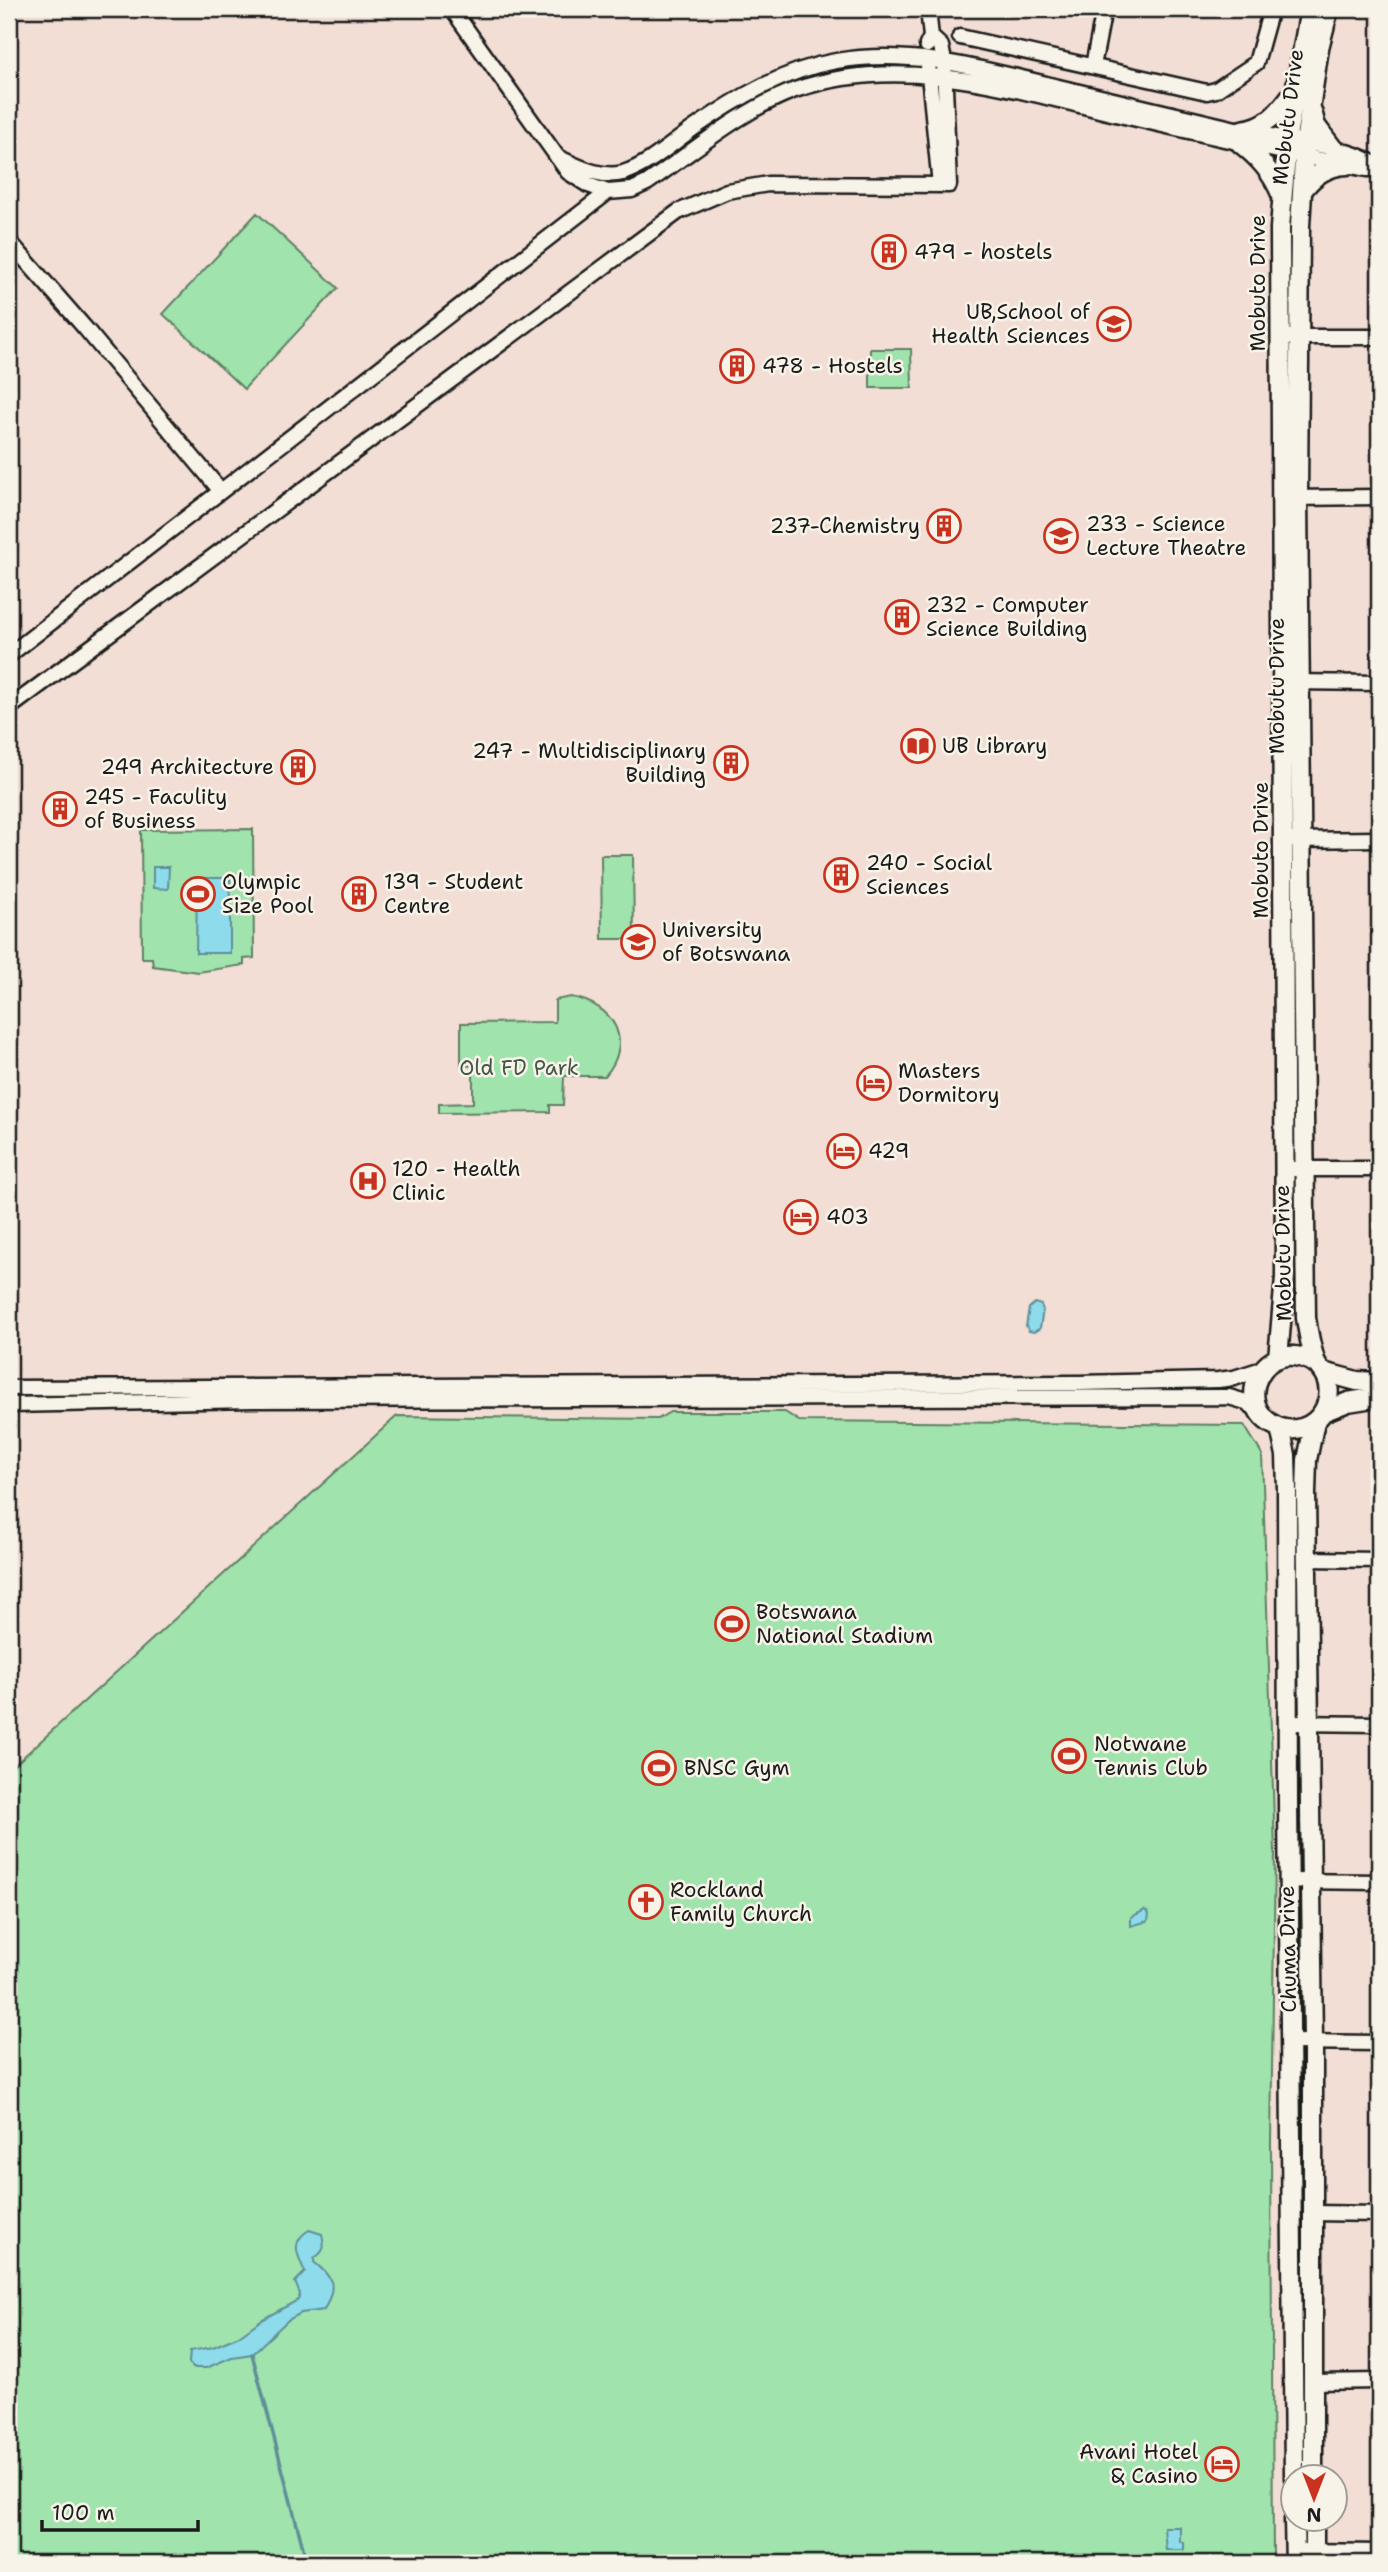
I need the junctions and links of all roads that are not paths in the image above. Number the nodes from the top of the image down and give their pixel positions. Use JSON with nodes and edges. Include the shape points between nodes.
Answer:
{"nodes":[{"id":1,"x":452,"y":9,"type":"edge"},
{"id":2,"x":928,"y":9,"type":"edge"},
{"id":3,"x":1104,"y":9,"type":"edge"},
{"id":4,"x":1271,"y":9,"type":"edge"},
{"id":5,"x":1310,"y":9,"type":"edge"},
{"id":6,"x":1329,"y":9,"type":"edge"},
{"id":7,"x":931,"y":37,"type":"junction"},
{"id":8,"x":960,"y":37,"type":"dead end"},
{"id":9,"x":928,"y":59,"type":"junction"},
{"id":10,"x":1094,"y":66,"type":"junction"},
{"id":11,"x":944,"y":68,"type":"junction"},
{"id":12,"x":929,"y":74,"type":"junction"},
{"id":13,"x":1294,"y":91,"type":"junction"},
{"id":14,"x":1311,"y":100,"type":"junction"},
{"id":15,"x":1241,"y":136,"type":"junction"},
{"id":16,"x":1285,"y":147,"type":"junction"},
{"id":17,"x":1304,"y":150,"type":"junction"},
{"id":18,"x":1334,"y":150,"type":"junction"},
{"id":19,"x":556,"y":156,"type":"junction"},
{"id":20,"x":1347,"y":165,"type":"junction"},
{"id":21,"x":1379,"y":168,"type":"edge"},
{"id":22,"x":945,"y":185,"type":"junction"},
{"id":23,"x":1302,"y":191,"type":"junction"},
{"id":24,"x":608,"y":192,"type":"junction"},
{"id":25,"x":1282,"y":198,"type":"junction"},
{"id":26,"x":9,"y":242,"type":"edge"},
{"id":27,"x":1290,"y":337,"type":"junction"},
{"id":28,"x":1379,"y":337,"type":"edge"},
{"id":29,"x":220,"y":490,"type":"junction"},
{"id":30,"x":1379,"y":497,"type":"edge"},
{"id":31,"x":1290,"y":498,"type":"junction"},
{"id":32,"x":9,"y":654,"type":"edge"},
{"id":33,"x":1291,"y":682,"type":"junction"},
{"id":34,"x":1379,"y":683,"type":"edge"},
{"id":35,"x":9,"y":708,"type":"edge"},
{"id":36,"x":1379,"y":839,"type":"edge"},
{"id":37,"x":1292,"y":840,"type":"junction"},
{"id":38,"x":1379,"y":1169,"type":"edge"},
{"id":39,"x":1285,"y":1170,"type":"junction"},
{"id":40,"x":1304,"y":1170,"type":"junction"},
{"id":41,"x":1278,"y":1358,"type":"junction"},
{"id":42,"x":1320,"y":1368,"type":"junction"},
{"id":43,"x":1262,"y":1369,"type":"junction"},
{"id":44,"x":1379,"y":1382,"type":"edge"},
{"id":45,"x":9,"y":1388,"type":"edge"},
{"id":46,"x":61,"y":1388,"type":"junction"},
{"id":47,"x":254,"y":1393,"type":"junction"},
{"id":48,"x":1379,"y":1397,"type":"edge"},
{"id":49,"x":9,"y":1405,"type":"edge"},
{"id":50,"x":61,"y":1405,"type":"junction"},
{"id":51,"x":1258,"y":1410,"type":"junction"},
{"id":52,"x":1319,"y":1417,"type":"junction"},
{"id":53,"x":1280,"y":1428,"type":"junction"},
{"id":54,"x":1307,"y":1559,"type":"junction"},
{"id":55,"x":1379,"y":1560,"type":"edge"},
{"id":56,"x":1289,"y":1723,"type":"junction"},
{"id":57,"x":1308,"y":1723,"type":"junction"},
{"id":58,"x":1379,"y":1724,"type":"edge"},
{"id":59,"x":1290,"y":1881,"type":"junction"},
{"id":60,"x":1310,"y":1881,"type":"junction"},
{"id":61,"x":1379,"y":1882,"type":"edge"},
{"id":62,"x":1291,"y":2042,"type":"junction"},
{"id":63,"x":1313,"y":2042,"type":"junction"},
{"id":64,"x":1379,"y":2043,"type":"edge"},
{"id":65,"x":1313,"y":2213,"type":"junction"},
{"id":66,"x":1379,"y":2214,"type":"edge"},
{"id":67,"x":1379,"y":2381,"type":"edge"},
{"id":68,"x":1313,"y":2382,"type":"junction"},
{"id":69,"x":1294,"y":2464,"type":"edge"},
{"id":70,"x":1313,"y":2464,"type":"edge"},
{"id":71,"x":1294,"y":2534,"type":"edge"},
{"id":72,"x":1314,"y":2534,"type":"edge"},
{"id":73,"x":1379,"y":2552,"type":"edge"},
{"id":74,"x":1295,"y":2557,"type":"edge"},
{"id":75,"x":1314,"y":2557,"type":"edge"}],
"edges":[{"from":1,"to":19,"type":"street"},
{"from":2,"to":7,"type":"street"},
{"from":3,"to":10,"type":"street"},
{"from":4,"to":10,"type":"street","via":[[1256,63],[1216,90],[1207,92]]},
{"from":5,"to":13,"type":"main road","name":"Mobuto Drive"},
{"from":6,"to":14,"type":"main road","name":"Mobutu Drive"},
{"from":7,"to":9,"type":"street","via":[[926,47]]},
{"from":7,"to":11,"type":"street","via":[[941,46]]},
{"from":8,"to":10,"type":"street"},
{"from":9,"to":11,"type":"street"},
{"from":9,"to":12,"type":"street"},
{"from":9,"to":19,"type":"street","via":[[892,56],[836,61],[784,76],[729,103],[649,160],[622,173],[589,171]]},
{"from":11,"to":12,"type":"street"},
{"from":11,"to":15,"type":"street"},
{"from":11,"to":22,"type":"street"},
{"from":12,"to":22,"type":"street"},
{"from":12,"to":24,"type":"street","via":[[845,78],[795,90],[747,114],[647,183]]},
{"from":13,"to":15,"type":"main road","via":[[1271,119]]},
{"from":13,"to":16,"type":"main road","name":"Mobuto Drive"},
{"from":14,"to":17,"type":"main road","name":"Mobutu Drive"},
{"from":14,"to":18,"type":"main road","via":[[1316,126]]},
{"from":15,"to":16,"type":"street"},
{"from":15,"to":25,"type":"main road","via":[[1267,168]]},
{"from":16,"to":17,"type":"street"},
{"from":16,"to":25,"type":"main road","name":"Mobuto Drive"},
{"from":17,"to":18,"type":"street"},
{"from":17,"to":20,"type":"street"},
{"from":17,"to":23,"type":"main road","name":"Mobutu Drive"},
{"from":18,"to":21,"type":"street"},
{"from":19,"to":24,"type":"street","via":[[568,172]]},
{"from":20,"to":21,"type":"street"},
{"from":20,"to":23,"type":"main road","via":[[1322,172]]},
{"from":22,"to":35,"type":"street","via":[[768,184],[727,191],[678,212]]},
{"from":23,"to":27,"type":"main road","name":"Mobutu Drive"},
{"from":24,"to":29,"type":"street"},
{"from":25,"to":27,"type":"main road","name":"Mobuto Drive"},
{"from":26,"to":29,"type":"street"},
{"from":27,"to":28,"type":"street"},
{"from":27,"to":31,"type":"main road","name":"Mobutu Drive"},
{"from":29,"to":32,"type":"street"},
{"from":30,"to":31,"type":"street"},
{"from":31,"to":33,"type":"main road","name":"Mobutu Drive"},
{"from":33,"to":34,"type":"street"},
{"from":33,"to":37,"type":"main road","name":"Mobutu Drive"},
{"from":36,"to":37,"type":"street"},
{"from":37,"to":39,"type":"main road","name":"Mobuto Drive"},
{"from":37,"to":40,"type":"main road","name":"Mobutu Drive"},
{"from":38,"to":40,"type":"street"},
{"from":39,"to":40,"type":"street"},
{"from":39,"to":41,"type":"main road","name":"Mobuto Drive","via":[[1284,1303]]},
{"from":40,"to":42,"type":"main road","name":"Mobutu Drive","via":[[1306,1318]]},
{"from":41,"to":42,"type":"main road","via":[[1298,1356]]},
{"from":41,"to":43,"type":"main road"},
{"from":42,"to":44,"type":"main road","via":[[1357,1381]]},
{"from":42,"to":52,"type":"main road","via":[[1329,1392]]},
{"from":43,"to":47,"type":"street","via":[[1218,1380]]},
{"from":43,"to":51,"type":"main road","via":[[1254,1389]]},
{"from":45,"to":46,"type":"street"},
{"from":46,"to":47,"type":"street"},
{"from":46,"to":50,"type":"street"},
{"from":47,"to":50,"type":"street"},
{"from":47,"to":51,"type":"street","via":[[1229,1397]]},
{"from":48,"to":52,"type":"main road","via":[[1348,1402]]},
{"from":49,"to":50,"type":"street"},
{"from":51,"to":53,"type":"main road"},
{"from":52,"to":53,"type":"main road","via":[[1304,1427]]},
{"from":52,"to":54,"type":"main road","name":"Chuma Drive","via":[[1307,1460]]},
{"from":53,"to":56,"type":"main road","name":"Chuma Drive","via":[[1286,1455]]},
{"from":54,"to":55,"type":"street"},
{"from":54,"to":57,"type":"main road","name":"Chuma Drive"},
{"from":56,"to":57,"type":"street"},
{"from":56,"to":59,"type":"main road","name":"Chuma Drive"},
{"from":57,"to":58,"type":"street"},
{"from":57,"to":60,"type":"main road","name":"Chuma Drive"},
{"from":59,"to":60,"type":"street"},
{"from":59,"to":62,"type":"main road","name":"Chuma Drive"},
{"from":60,"to":61,"type":"street"},
{"from":60,"to":63,"type":"main road","name":"Chuma Drive"},
{"from":62,"to":63,"type":"street"},
{"from":62,"to":69,"type":"main road","name":"Chuma Drive"},
{"from":63,"to":64,"type":"street"},
{"from":63,"to":65,"type":"main road","name":"Chuma Drive"},
{"from":65,"to":66,"type":"street"},
{"from":65,"to":68,"type":"main road","name":"Chuma Drive"},
{"from":67,"to":68,"type":"street"},
{"from":68,"to":70,"type":"main road","name":"Chuma Drive"},
{"from":71,"to":74,"type":"main road"},
{"from":72,"to":75,"type":"main road"},
{"from":73,"to":75,"type":"street"},
{"from":74,"to":75,"type":"street"}]}
